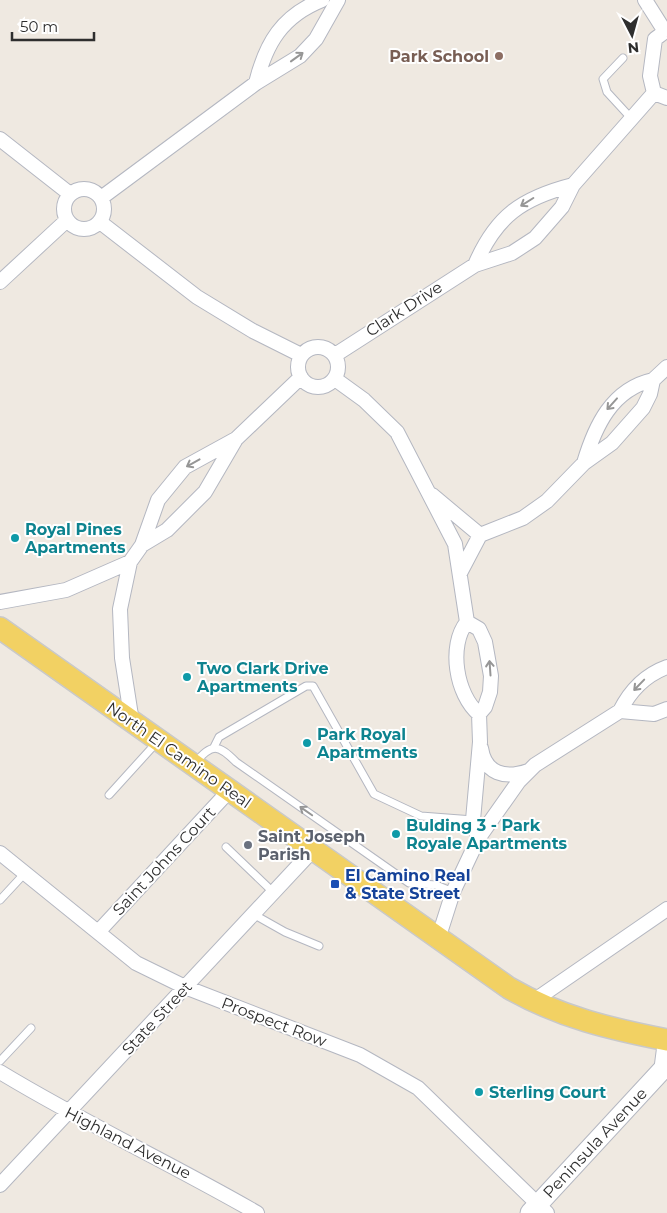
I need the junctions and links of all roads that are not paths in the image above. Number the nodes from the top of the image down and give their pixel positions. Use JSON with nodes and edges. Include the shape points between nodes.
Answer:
{"nodes":[{"id":1,"x":322,"y":0,"type":"edge"},
{"id":2,"x":338,"y":0,"type":"edge"},
{"id":3,"x":645,"y":0,"type":"edge"},
{"id":4,"x":666,"y":30,"type":"edge"},
{"id":5,"x":622,"y":58,"type":"dead end"},
{"id":6,"x":256,"y":83,"type":"junction"},
{"id":7,"x":654,"y":92,"type":"junction"},
{"id":8,"x":667,"y":98,"type":"edge"},
{"id":9,"x":630,"y":117,"type":"junction"},
{"id":10,"x":0,"y":140,"type":"edge"},
{"id":11,"x":573,"y":185,"type":"junction"},
{"id":12,"x":70,"y":194,"type":"junction"},
{"id":13,"x":101,"y":198,"type":"junction"},
{"id":14,"x":67,"y":220,"type":"junction"},
{"id":15,"x":100,"y":222,"type":"junction"},
{"id":16,"x":474,"y":265,"type":"junction"},
{"id":17,"x":0,"y":282,"type":"edge"},
{"id":18,"x":301,"y":355,"type":"junction"},
{"id":19,"x":335,"y":355,"type":"junction"},
{"id":20,"x":667,"y":367,"type":"edge"},
{"id":21,"x":300,"y":377,"type":"junction"},
{"id":22,"x":335,"y":379,"type":"junction"},
{"id":23,"x":654,"y":380,"type":"junction"},
{"id":24,"x":236,"y":439,"type":"junction"},
{"id":25,"x":584,"y":464,"type":"junction"},
{"id":26,"x":427,"y":491,"type":"junction"},
{"id":27,"x":480,"y":535,"type":"junction"},
{"id":28,"x":142,"y":545,"type":"junction"},
{"id":29,"x":130,"y":562,"type":"junction"},
{"id":30,"x":460,"y":574,"type":"junction"},
{"id":31,"x":0,"y":602,"type":"edge"},
{"id":32,"x":467,"y":622,"type":"junction"},
{"id":33,"x":0,"y":628,"type":"edge"},
{"id":34,"x":667,"y":667,"type":"edge"},
{"id":35,"x":667,"y":709,"type":"edge"},
{"id":36,"x":620,"y":711,"type":"junction"},
{"id":37,"x":479,"y":714,"type":"junction"},
{"id":38,"x":132,"y":722,"type":"junction"},
{"id":39,"x":158,"y":741,"type":"junction"},
{"id":40,"x":480,"y":742,"type":"junction"},
{"id":41,"x":214,"y":747,"type":"junction"},
{"id":42,"x":193,"y":765,"type":"junction"},
{"id":43,"x":529,"y":771,"type":"junction"},
{"id":44,"x":229,"y":791,"type":"junction"},
{"id":45,"x":109,"y":795,"type":"dead end"},
{"id":46,"x":473,"y":820,"type":"junction"},
{"id":47,"x":478,"y":840,"type":"junction"},
{"id":48,"x":226,"y":847,"type":"dead end"},
{"id":49,"x":313,"y":850,"type":"junction"},
{"id":50,"x":0,"y":853,"type":"edge"},
{"id":51,"x":25,"y":873,"type":"junction"},
{"id":52,"x":453,"y":892,"type":"junction"},
{"id":53,"x":274,"y":893,"type":"junction"},
{"id":54,"x":0,"y":900,"type":"edge"},
{"id":55,"x":667,"y":909,"type":"edge"},
{"id":56,"x":253,"y":914,"type":"junction"},
{"id":57,"x":99,"y":931,"type":"junction"},
{"id":58,"x":438,"y":939,"type":"junction"},
{"id":59,"x":319,"y":946,"type":"dead end"},
{"id":60,"x":185,"y":987,"type":"junction"},
{"id":61,"x":532,"y":1002,"type":"junction"},
{"id":62,"x":31,"y":1028,"type":"dead end"},
{"id":63,"x":667,"y":1040,"type":"edge"},
{"id":64,"x":667,"y":1045,"type":"edge"},
{"id":65,"x":0,"y":1061,"type":"edge"},
{"id":66,"x":665,"y":1070,"type":"edge"},
{"id":67,"x":0,"y":1072,"type":"edge"},
{"id":68,"x":67,"y":1113,"type":"junction"},
{"id":69,"x":0,"y":1185,"type":"edge"},
{"id":70,"x":538,"y":1210,"type":"edge"},
{"id":71,"x":257,"y":1213,"type":"edge"}],
"edges":[{"from":1,"to":6,"type":"street","via":[[293,17],[273,37]]},
{"from":6,"to":2,"type":"street","one_way":true,"via":[[300,56],[316,39]]},
{"from":3,"to":4,"type":"street"},
{"from":4,"to":7,"type":"street","via":[[655,39],[650,76]]},
{"from":5,"to":9,"type":"lane","via":[[603,79],[607,92]]},
{"from":6,"to":13,"type":"street"},
{"from":7,"to":8,"type":"street"},
{"from":7,"to":9,"type":"street","name":"Clark Drive"},
{"from":9,"to":11,"type":"street","name":"Clark Drive"},
{"from":10,"to":12,"type":"street"},
{"from":11,"to":16,"type":"street","name":"Clark Drive","via":[[562,207],[535,238],[512,252]]},
{"from":11,"to":16,"type":"street","one_way":true,"via":[[541,193],[508,214],[484,244]]},
{"from":12,"to":13,"type":"street","via":[[86,189]]},
{"from":12,"to":14,"type":"street","via":[[64,207]]},
{"from":13,"to":15,"type":"street","via":[[105,210]]},
{"from":14,"to":15,"type":"street","via":[[83,230]]},
{"from":14,"to":17,"type":"street"},
{"from":15,"to":18,"type":"street","via":[[197,297]]},
{"from":16,"to":19,"type":"street","name":"Clark Drive"},
{"from":18,"to":19,"type":"street","via":[[318,346]]},
{"from":18,"to":21,"type":"street"},
{"from":19,"to":22,"type":"street","via":[[339,367]]},
{"from":20,"to":23,"type":"street"},
{"from":21,"to":22,"type":"street","via":[[317,387],[330,384]]},
{"from":21,"to":24,"type":"street"},
{"from":22,"to":26,"type":"street","via":[[364,400],[396,432]]},
{"from":23,"to":25,"type":"street","via":[[643,408],[612,443]]},
{"from":23,"to":25,"type":"street","one_way":true,"via":[[640,383],[622,394],[608,409],[594,433]]},
{"from":24,"to":28,"type":"street","via":[[204,492],[167,530]]},
{"from":24,"to":28,"type":"street","one_way":true,"via":[[185,467],[158,500]]},
{"from":25,"to":27,"type":"street","via":[[546,501],[523,518]]},
{"from":26,"to":27,"type":"street"},
{"from":26,"to":30,"type":"street","via":[[455,544]]},
{"from":27,"to":30,"type":"street"},
{"from":28,"to":29,"type":"street"},
{"from":29,"to":31,"type":"street","via":[[66,590]]},
{"from":29,"to":38,"type":"street","via":[[120,609],[122,658]]},
{"from":30,"to":32,"type":"street"},
{"from":32,"to":37,"type":"street","via":[[457,640],[457,664],[468,701]]},
{"from":37,"to":32,"type":"street","one_way":true,"via":[[490,692],[489,654],[478,629]]},
{"from":33,"to":38,"type":"main road","name":"North El Camino Real"},
{"from":34,"to":36,"type":"street","one_way":true,"via":[[643,680]]},
{"from":35,"to":36,"type":"street","via":[[654,714]]},
{"from":36,"to":43,"type":"street"},
{"from":37,"to":40,"type":"street"},
{"from":38,"to":39,"type":"main road","name":"North El Camino Real"},
{"from":39,"to":42,"type":"main road","name":"North El Camino Real"},
{"from":39,"to":45,"type":"lane"},
{"from":40,"to":43,"type":"street","via":[[483,759],[498,773],[512,775]]},
{"from":40,"to":46,"type":"street"},
{"from":41,"to":42,"type":"lane","via":[[205,751]]},
{"from":41,"to":46,"type":"lane","via":[[220,737],[231,730],[306,686],[313,686],[374,794],[421,816]]},
{"from":52,"to":41,"type":"lane","one_way":true,"via":[[436,885],[408,883],[236,762],[221,748]]},
{"from":42,"to":44,"type":"main road","name":"North El Camino Real"},
{"from":43,"to":47,"type":"street","via":[[502,803]]},
{"from":44,"to":49,"type":"main road","name":"North El Camino Real"},
{"from":44,"to":57,"type":"street","name":"Saint Johns Court"},
{"from":46,"to":47,"type":"street"},
{"from":47,"to":52,"type":"street"},
{"from":48,"to":53,"type":"lane"},
{"from":49,"to":53,"type":"street","name":"State Street"},
{"from":49,"to":58,"type":"main road","name":"North El Camino Real"},
{"from":50,"to":51,"type":"street","name":"Prospect Row"},
{"from":51,"to":54,"type":"lane"},
{"from":51,"to":57,"type":"street","name":"Prospect Row"},
{"from":52,"to":58,"type":"street"},
{"from":53,"to":56,"type":"street","name":"State Street"},
{"from":55,"to":61,"type":"street"},
{"from":56,"to":59,"type":"lane"},
{"from":56,"to":60,"type":"street","name":"State Street"},
{"from":57,"to":60,"type":"street","name":"Prospect Row","via":[[136,963]]},
{"from":58,"to":61,"type":"main road","name":"North El Camino Real"},
{"from":60,"to":68,"type":"street","name":"State Street"},
{"from":60,"to":70,"type":"street","name":"Prospect Row","via":[[360,1056],[418,1088]]},
{"from":61,"to":63,"type":"main road","name":"North El Camino Real","via":[[582,1021]]},
{"from":62,"to":65,"type":"lane"},
{"from":64,"to":66,"type":"main road","name":"Peninsula Avenue"},
{"from":66,"to":70,"type":"main road","name":"Peninsula Avenue"},
{"from":67,"to":68,"type":"street","name":"Highland Avenue"},
{"from":68,"to":69,"type":"street","name":"State Street"},
{"from":68,"to":71,"type":"street","name":"Highland Avenue","via":[[182,1170]]}]}
